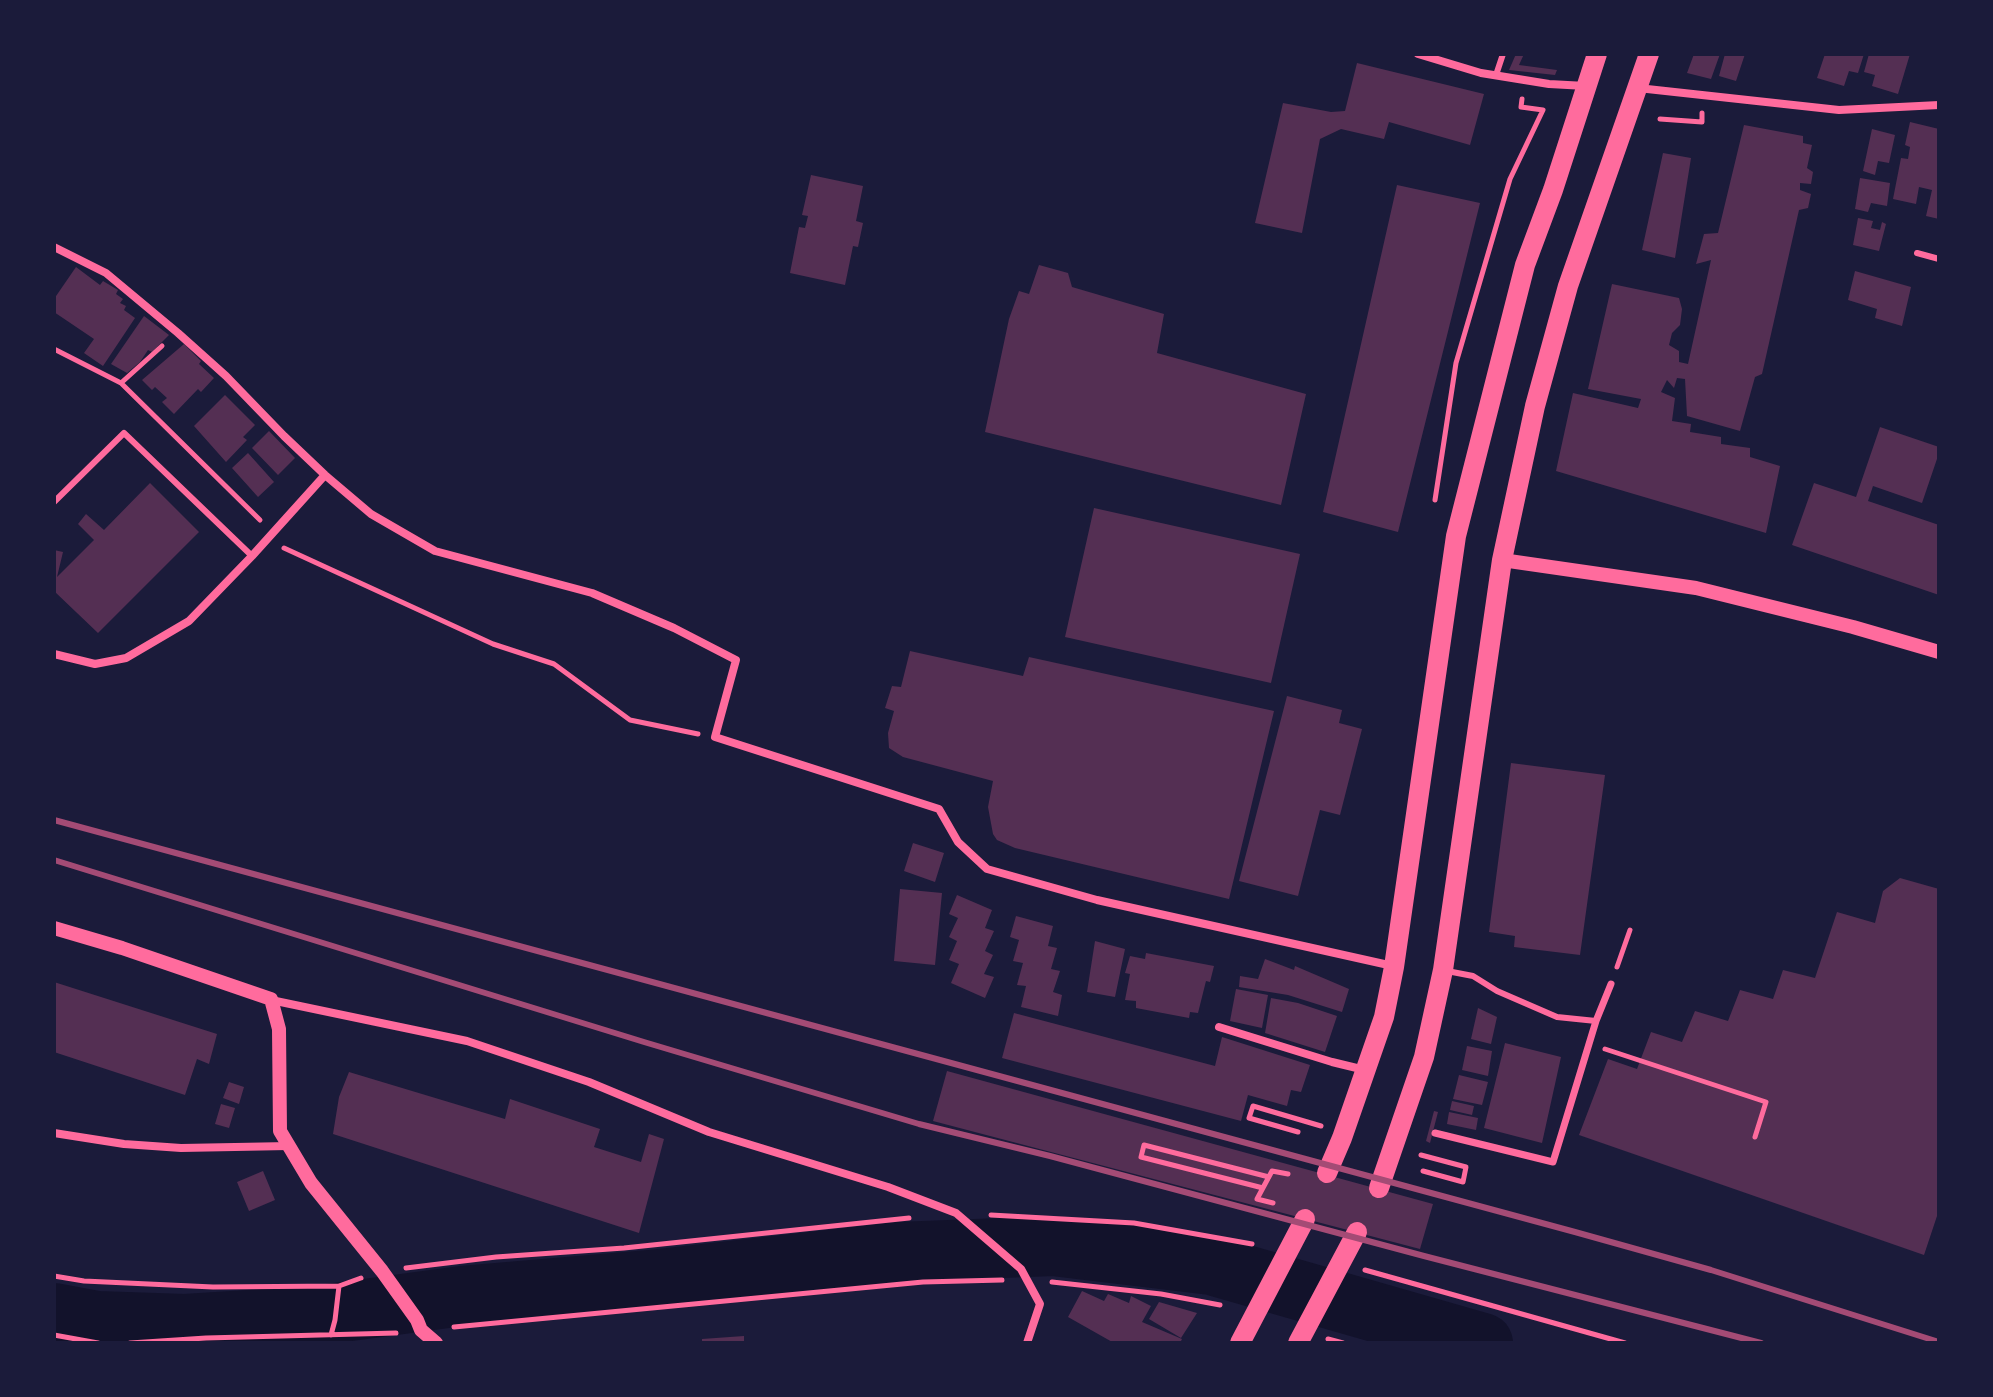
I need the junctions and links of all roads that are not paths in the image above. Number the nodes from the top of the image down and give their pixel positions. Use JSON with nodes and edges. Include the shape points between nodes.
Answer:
{"nodes":[{"id":1,"x":1418,"y":54,"type":"edge"},
{"id":2,"x":1503,"y":54,"type":"edge"},
{"id":3,"x":1649,"y":54,"type":"edge"},
{"id":4,"x":1594,"y":66,"type":"edge"},
{"id":5,"x":1496,"y":75,"type":"junction"},
{"id":6,"x":1638,"y":88,"type":"junction"},
{"id":7,"x":1939,"y":105,"type":"edge"},
{"id":8,"x":54,"y":247,"type":"edge"},
{"id":9,"x":1917,"y":253,"type":"dead end"},
{"id":10,"x":1939,"y":259,"type":"edge"},
{"id":11,"x":325,"y":475,"type":"junction"},
{"id":12,"x":54,"y":502,"type":"edge"},
{"id":13,"x":252,"y":556,"type":"junction"},
{"id":14,"x":1502,"y":560,"type":"junction"},
{"id":15,"x":1939,"y":652,"type":"edge"},
{"id":16,"x":54,"y":654,"type":"edge"},
{"id":17,"x":54,"y":928,"type":"edge"},
{"id":18,"x":1394,"y":967,"type":"junction"},
{"id":19,"x":1443,"y":970,"type":"junction"},
{"id":20,"x":1611,"y":984,"type":"road end"},
{"id":21,"x":271,"y":999,"type":"junction"},
{"id":22,"x":1596,"y":1021,"type":"junction"},
{"id":23,"x":1219,"y":1027,"type":"dead end"},
{"id":24,"x":1366,"y":1070,"type":"junction"},
{"id":25,"x":54,"y":1133,"type":"edge"},
{"id":26,"x":1435,"y":1133,"type":"dead end"},
{"id":27,"x":289,"y":1146,"type":"junction"},
{"id":28,"x":1327,"y":1173,"type":"dead end"},
{"id":29,"x":1379,"y":1188,"type":"dead end"},
{"id":30,"x":1305,"y":1219,"type":"dead end"},
{"id":31,"x":1357,"y":1232,"type":"dead end"},
{"id":32,"x":1302,"y":1336,"type":"edge"},
{"id":33,"x":436,"y":1343,"type":"edge"},
{"id":34,"x":1027,"y":1343,"type":"edge"},
{"id":35,"x":1240,"y":1343,"type":"edge"}],
"edges":[{"from":1,"to":5,"type":"street"},
{"from":2,"to":5,"type":"lane"},
{"from":3,"to":6,"type":"main road"},
{"from":4,"to":5,"type":"street","via":[[1549,84]]},
{"from":4,"to":18,"type":"main road","via":[[1525,265],[1456,536]]},
{"from":6,"to":7,"type":"street","via":[[1839,110]]},
{"from":6,"to":14,"type":"main road","via":[[1568,286]]},
{"from":8,"to":11,"type":"street","via":[[106,273],[178,333]]},
{"from":9,"to":10,"type":"lane"},
{"from":11,"to":13,"type":"street"},
{"from":11,"to":18,"type":"street","via":[[371,514],[435,551],[592,593],[736,660],[715,737],[939,809],[958,842],[987,869],[1097,900]]},
{"from":12,"to":13,"type":"lane","via":[[124,433]]},
{"from":13,"to":16,"type":"street","via":[[189,621],[126,658],[95,664]]},
{"from":14,"to":15,"type":"street","via":[[1696,588]]},
{"from":14,"to":19,"type":"main road"},
{"from":17,"to":21,"type":"street"},
{"from":18,"to":24,"type":"main road"},
{"from":19,"to":22,"type":"lane","via":[[1473,976],[1557,1017]]},
{"from":19,"to":29,"type":"main road","via":[[1424,1057]]},
{"from":20,"to":22,"type":"street"},
{"from":21,"to":27,"type":"street","via":[[279,1029],[280,1131]]},
{"from":21,"to":34,"type":"street","via":[[467,1041],[589,1082],[709,1132],[956,1213],[1021,1269],[1040,1304]]},
{"from":22,"to":26,"type":"street","via":[[1553,1162]]},
{"from":23,"to":24,"type":"street"},
{"from":24,"to":28,"type":"main road"},
{"from":25,"to":27,"type":"street","via":[[181,1148]]},
{"from":27,"to":33,"type":"street","via":[[311,1183]]},
{"from":30,"to":35,"type":"main road"},
{"from":31,"to":32,"type":"main road","via":[[1351,1266]]}]}
